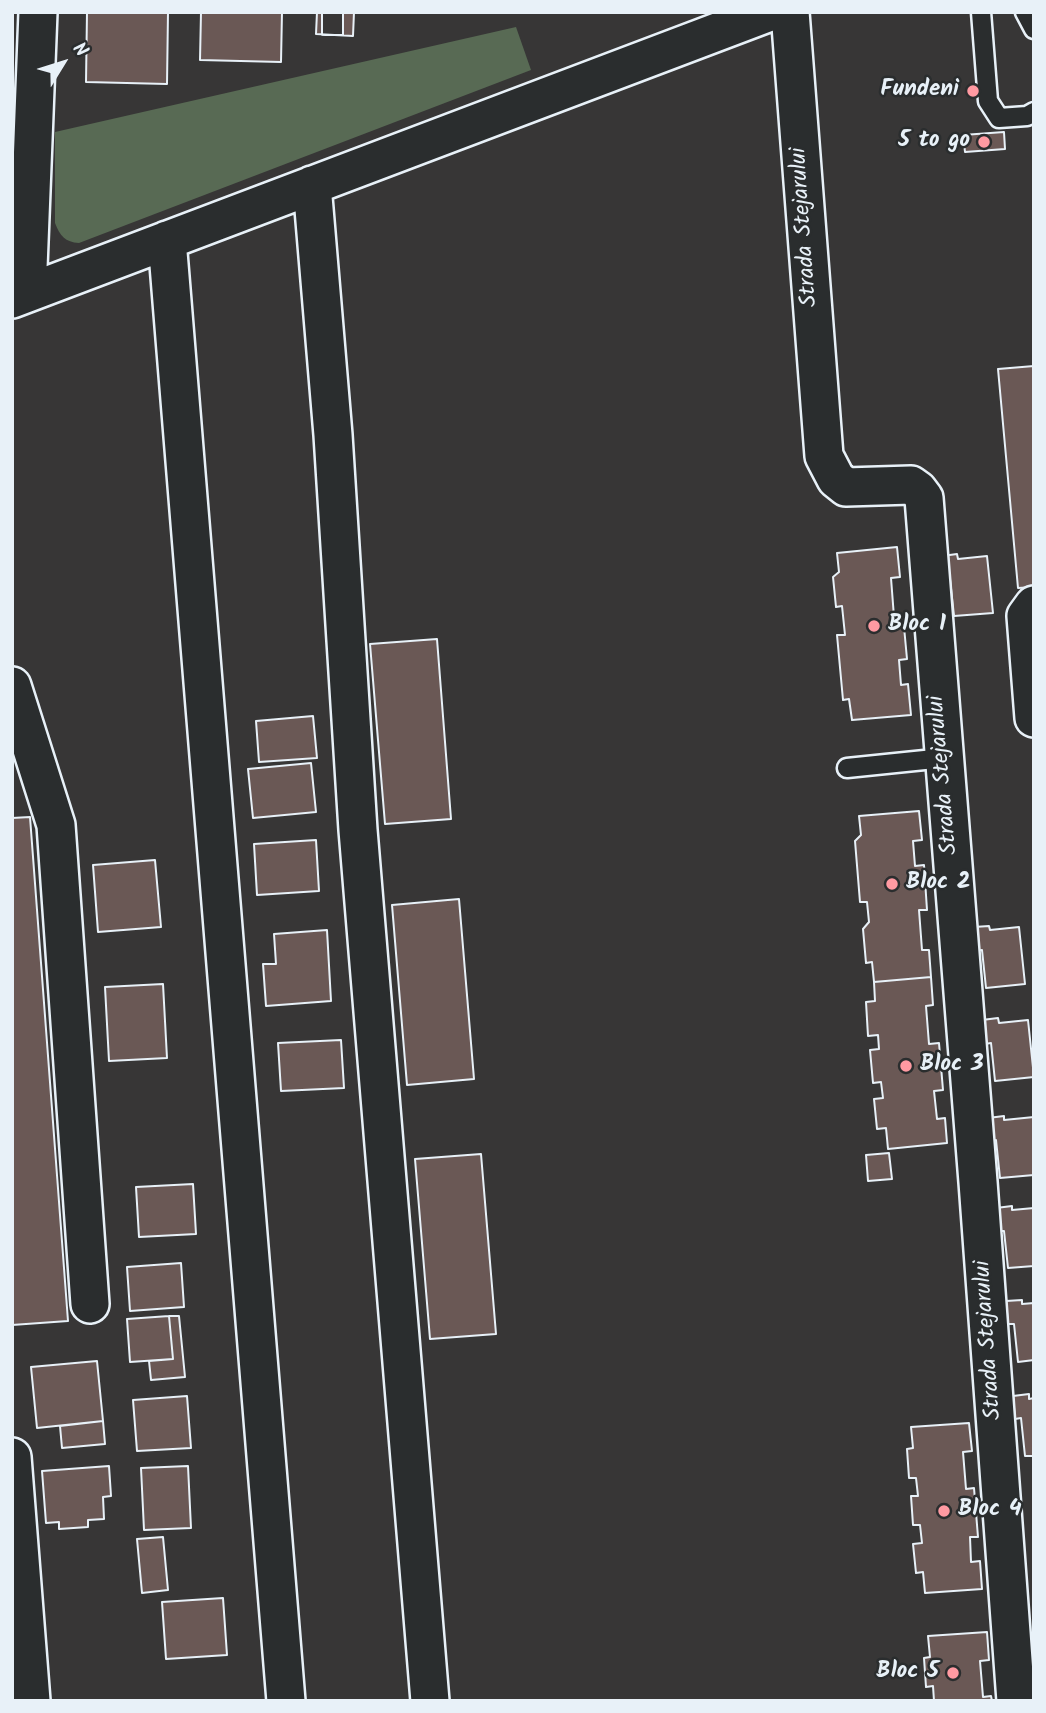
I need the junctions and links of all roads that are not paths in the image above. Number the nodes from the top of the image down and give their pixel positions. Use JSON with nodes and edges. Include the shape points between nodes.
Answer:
{"nodes":[{"id":1,"x":38,"y":12,"type":"edge"},
{"id":2,"x":770,"y":12,"type":"edge"},
{"id":3,"x":790,"y":12,"type":"edge"},
{"id":4,"x":981,"y":12,"type":"edge"},
{"id":5,"x":1025,"y":12,"type":"edge"},
{"id":6,"x":1034,"y":29,"type":"edge"},
{"id":7,"x":1034,"y":112,"type":"edge"},
{"id":8,"x":312,"y":186,"type":"junction"},
{"id":9,"x":167,"y":240,"type":"junction"},
{"id":10,"x":20,"y":296,"type":"edge"},
{"id":11,"x":1034,"y":606,"type":"edge"},
{"id":12,"x":12,"y":686,"type":"edge"},
{"id":13,"x":1034,"y":718,"type":"edge"},
{"id":14,"x":944,"y":758,"type":"junction"},
{"id":15,"x":847,"y":768,"type":"dead end"},
{"id":16,"x":90,"y":1304,"type":"dead end"},
{"id":17,"x":12,"y":1457,"type":"edge"},
{"id":18,"x":31,"y":1701,"type":"edge"},
{"id":19,"x":286,"y":1701,"type":"edge"},
{"id":20,"x":430,"y":1701,"type":"edge"},
{"id":21,"x":1016,"y":1701,"type":"edge"}],
"edges":[{"from":1,"to":10,"type":"street"},
{"from":2,"to":8,"type":"street"},
{"from":3,"to":14,"type":"street","name":"Strada Stejarului","via":[[824,456],[836,480],[846,487],[911,485],[924,498]]},
{"from":4,"to":7,"type":"lane","via":[[992,109],[999,118]]},
{"from":5,"to":6,"type":"lane"},
{"from":8,"to":9,"type":"street"},
{"from":8,"to":20,"type":"street","via":[[358,830]]},
{"from":9,"to":10,"type":"street"},
{"from":9,"to":19,"type":"street"},
{"from":11,"to":13,"type":"street","via":[[1026,616]]},
{"from":12,"to":16,"type":"street","via":[[56,825]]},
{"from":14,"to":15,"type":"lane"},
{"from":14,"to":21,"type":"street","name":"Strada Stejarului"},
{"from":17,"to":18,"type":"street"}]}
